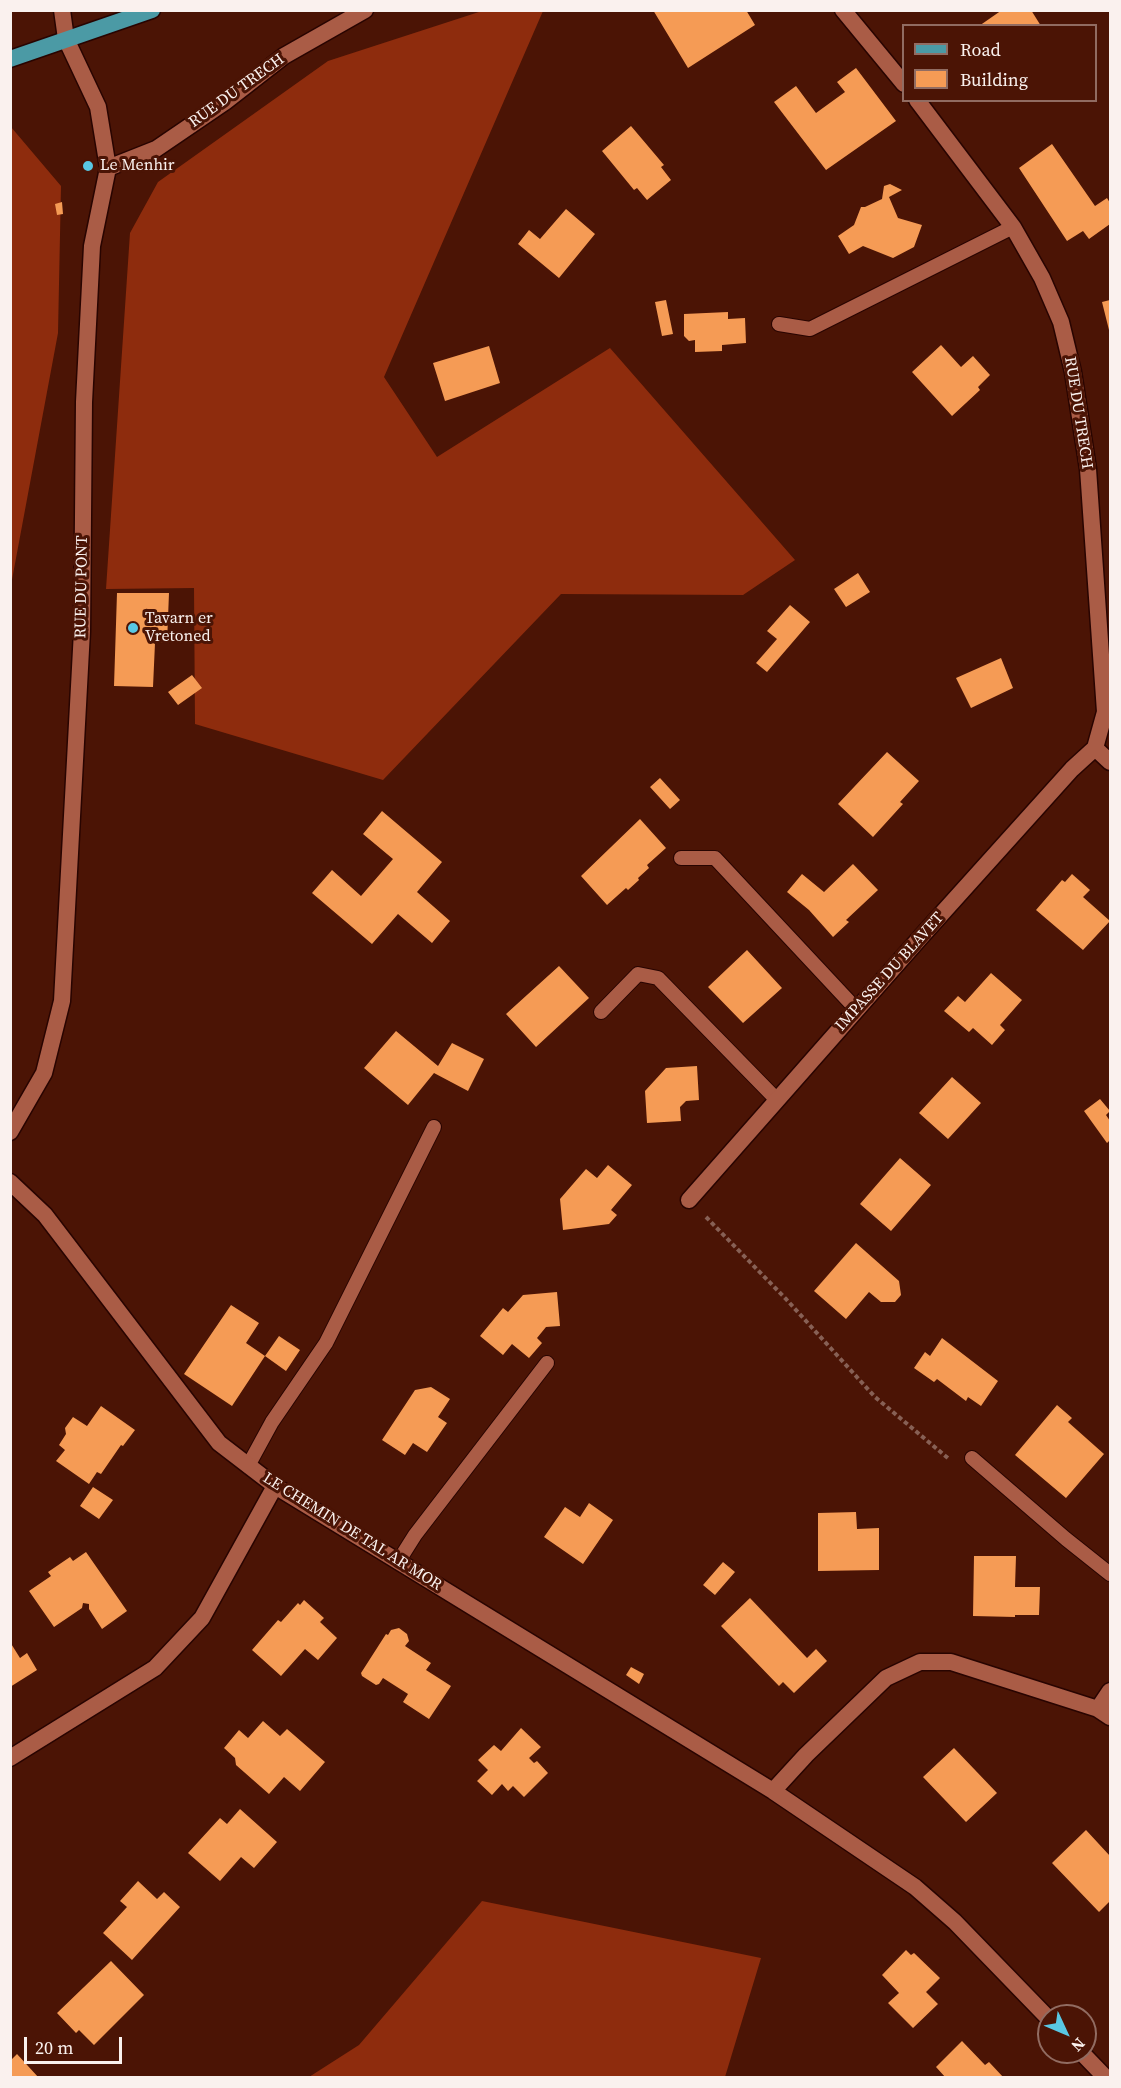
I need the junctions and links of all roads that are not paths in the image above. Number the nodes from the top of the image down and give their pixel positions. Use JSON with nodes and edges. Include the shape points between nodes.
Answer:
{"nodes":[{"id":1,"x":62,"y":10,"type":"edge"},
{"id":2,"x":152,"y":10,"type":"edge"},
{"id":3,"x":365,"y":10,"type":"edge"},
{"id":4,"x":843,"y":10,"type":"edge"},
{"id":5,"x":66,"y":39,"type":"junction"},
{"id":6,"x":10,"y":59,"type":"edge"},
{"id":7,"x":902,"y":83,"type":"edge"},
{"id":8,"x":919,"y":102,"type":"edge"},
{"id":9,"x":108,"y":168,"type":"junction"},
{"id":10,"x":1013,"y":227,"type":"junction"},
{"id":11,"x":779,"y":324,"type":"dead end"},
{"id":12,"x":1095,"y":748,"type":"junction"},
{"id":13,"x":1110,"y":762,"type":"edge"},
{"id":14,"x":681,"y":858,"type":"dead end"},
{"id":15,"x":857,"y":1010,"type":"junction"},
{"id":16,"x":601,"y":1012,"type":"dead end"},
{"id":17,"x":777,"y":1100,"type":"junction"},
{"id":18,"x":434,"y":1127,"type":"dead end"},
{"id":19,"x":10,"y":1132,"type":"edge"},
{"id":20,"x":10,"y":1182,"type":"edge"},
{"id":21,"x":689,"y":1200,"type":"road end"},
{"id":22,"x":547,"y":1364,"type":"dead end"},
{"id":23,"x":972,"y":1458,"type":"dead end"},
{"id":24,"x":248,"y":1466,"type":"junction"},
{"id":25,"x":274,"y":1486,"type":"junction"},
{"id":26,"x":398,"y":1562,"type":"junction"},
{"id":27,"x":1110,"y":1574,"type":"edge"},
{"id":28,"x":1110,"y":1692,"type":"edge"},
{"id":29,"x":1104,"y":1713,"type":"edge"},
{"id":30,"x":10,"y":1758,"type":"edge"},
{"id":31,"x":773,"y":1791,"type":"junction"},
{"id":32,"x":1037,"y":2007,"type":"edge"},
{"id":33,"x":1093,"y":2064,"type":"edge"},
{"id":34,"x":1106,"y":2078,"type":"edge"}],
"edges":[{"from":1,"to":5,"type":"street","name":"RUE DU PONT"},
{"from":2,"to":5,"type":"main road"},
{"from":3,"to":9,"type":"street","name":"RUE DU TRECH","via":[[284,56],[156,149]]},
{"from":4,"to":7,"type":"street"},
{"from":5,"to":6,"type":"main road"},
{"from":5,"to":9,"type":"street","name":"RUE DU PONT","via":[[98,107]]},
{"from":8,"to":10,"type":"street","name":"RUE DU TRECH"},
{"from":9,"to":19,"type":"street","name":"RUE DU PONT","via":[[92,246],[84,402],[82,631],[62,1001],[44,1073]]},
{"from":10,"to":11,"type":"lane","via":[[810,329]]},
{"from":10,"to":12,"type":"street","name":"RUE DU TRECH","via":[[1061,322],[1073,372],[1088,469],[1105,712]]},
{"from":12,"to":13,"type":"street"},
{"from":12,"to":15,"type":"street","name":"IMPASSE DU BLAVET"},
{"from":14,"to":15,"type":"lane","via":[[715,858]]},
{"from":15,"to":17,"type":"street","name":"IMPASSE DU BLAVET"},
{"from":16,"to":17,"type":"lane","via":[[638,974],[658,978]]},
{"from":17,"to":21,"type":"street","name":"IMPASSE DU BLAVET"},
{"from":18,"to":24,"type":"lane","via":[[326,1343],[272,1422]]},
{"from":20,"to":24,"type":"street","name":"LE CHEMIN DE TAL AR MOR","via":[[45,1215],[219,1443]]},
{"from":22,"to":26,"type":"lane"},
{"from":23,"to":27,"type":"lane"},
{"from":24,"to":25,"type":"street","name":"LE CHEMIN DE TAL AR MOR"},
{"from":25,"to":26,"type":"street","name":"LE CHEMIN DE TAL AR MOR"},
{"from":25,"to":30,"type":"street","via":[[202,1618],[155,1668]]},
{"from":26,"to":31,"type":"street","name":"LE CHEMIN DE TAL AR MOR"},
{"from":28,"to":29,"type":"street"},
{"from":29,"to":31,"type":"street","via":[[951,1662],[920,1662],[886,1678]]},
{"from":31,"to":32,"type":"street","name":"LE CHEMIN DE TAL AR MOR","via":[[915,1887]]},
{"from":33,"to":34,"type":"street"}]}
